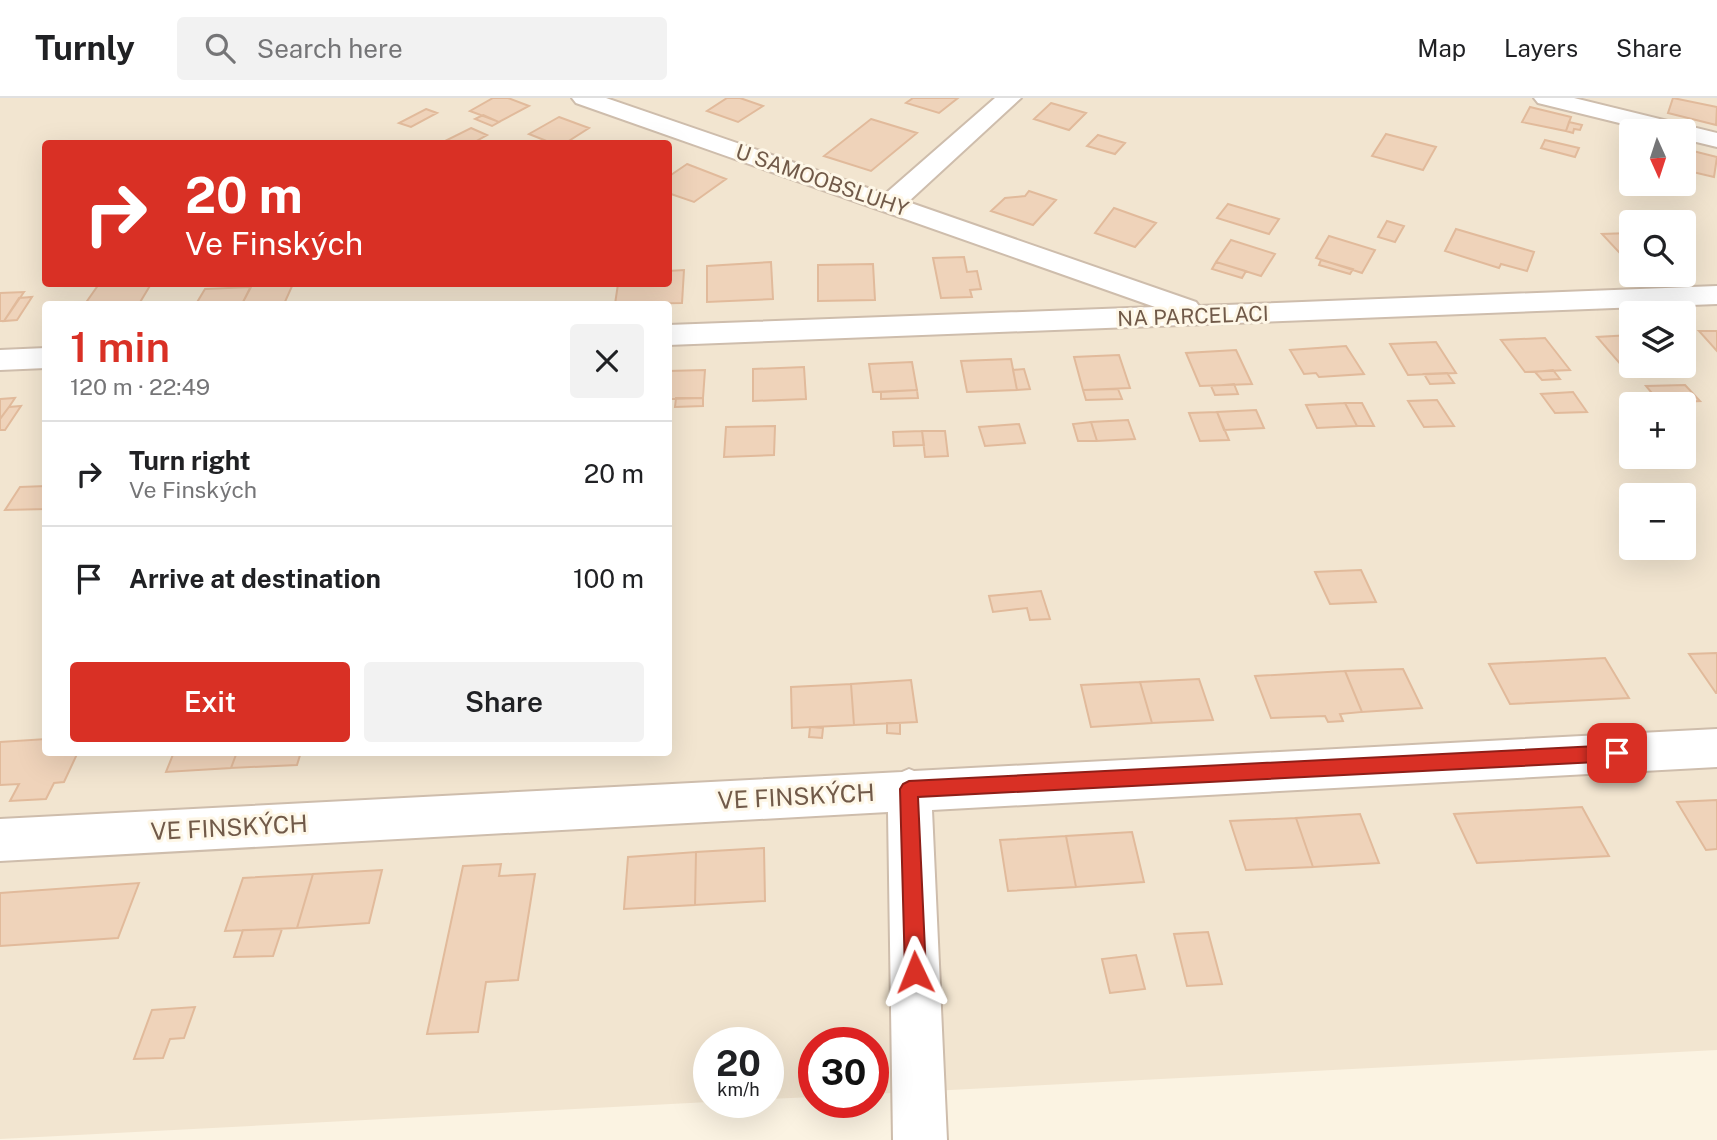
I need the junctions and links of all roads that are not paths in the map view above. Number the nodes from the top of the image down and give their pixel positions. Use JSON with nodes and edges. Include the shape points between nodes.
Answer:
{"nodes":[{"id":1,"x":584,"y":98,"type":"edge"},
{"id":2,"x":1009,"y":98,"type":"edge"},
{"id":3,"x":1546,"y":98,"type":"edge"},
{"id":4,"x":1630,"y":119,"type":"edge"},
{"id":5,"x":1696,"y":135,"type":"edge"},
{"id":6,"x":1717,"y":140,"type":"edge"},
{"id":7,"x":890,"y":204,"type":"junction"},
{"id":8,"x":1052,"y":293,"type":"junction"},
{"id":9,"x":1717,"y":295,"type":"edge"},
{"id":10,"x":1206,"y":315,"type":"junction"},
{"id":11,"x":672,"y":335,"type":"edge"},
{"id":12,"x":42,"y":358,"type":"edge"},
{"id":13,"x":0,"y":360,"type":"edge"},
{"id":14,"x":1717,"y":747,"type":"edge"},
{"id":15,"x":909,"y":789,"type":"junction"},
{"id":16,"x":0,"y":840,"type":"edge"},
{"id":17,"x":920,"y":1140,"type":"edge"}],
"edges":[{"from":1,"to":7,"type":"street","name":"U SAMOOBSLUHY"},
{"from":2,"to":7,"type":"street"},
{"from":3,"to":4,"type":"street"},
{"from":5,"to":6,"type":"street"},
{"from":7,"to":8,"type":"street","name":"U SAMOOBSLUHY"},
{"from":8,"to":10,"type":"street","name":"NA PARCELACI"},
{"from":8,"to":10,"type":"street","name":"U SAMOOBSLUHY"},
{"from":8,"to":11,"type":"street","name":"NA PARCELACI"},
{"from":9,"to":10,"type":"street","name":"NA PARCELACI"},
{"from":12,"to":13,"type":"street"},
{"from":14,"to":15,"type":"street","name":"VE FINSKÝCH"},
{"from":15,"to":16,"type":"street","name":"VE FINSKÝCH"},
{"from":15,"to":17,"type":"street"}]}
